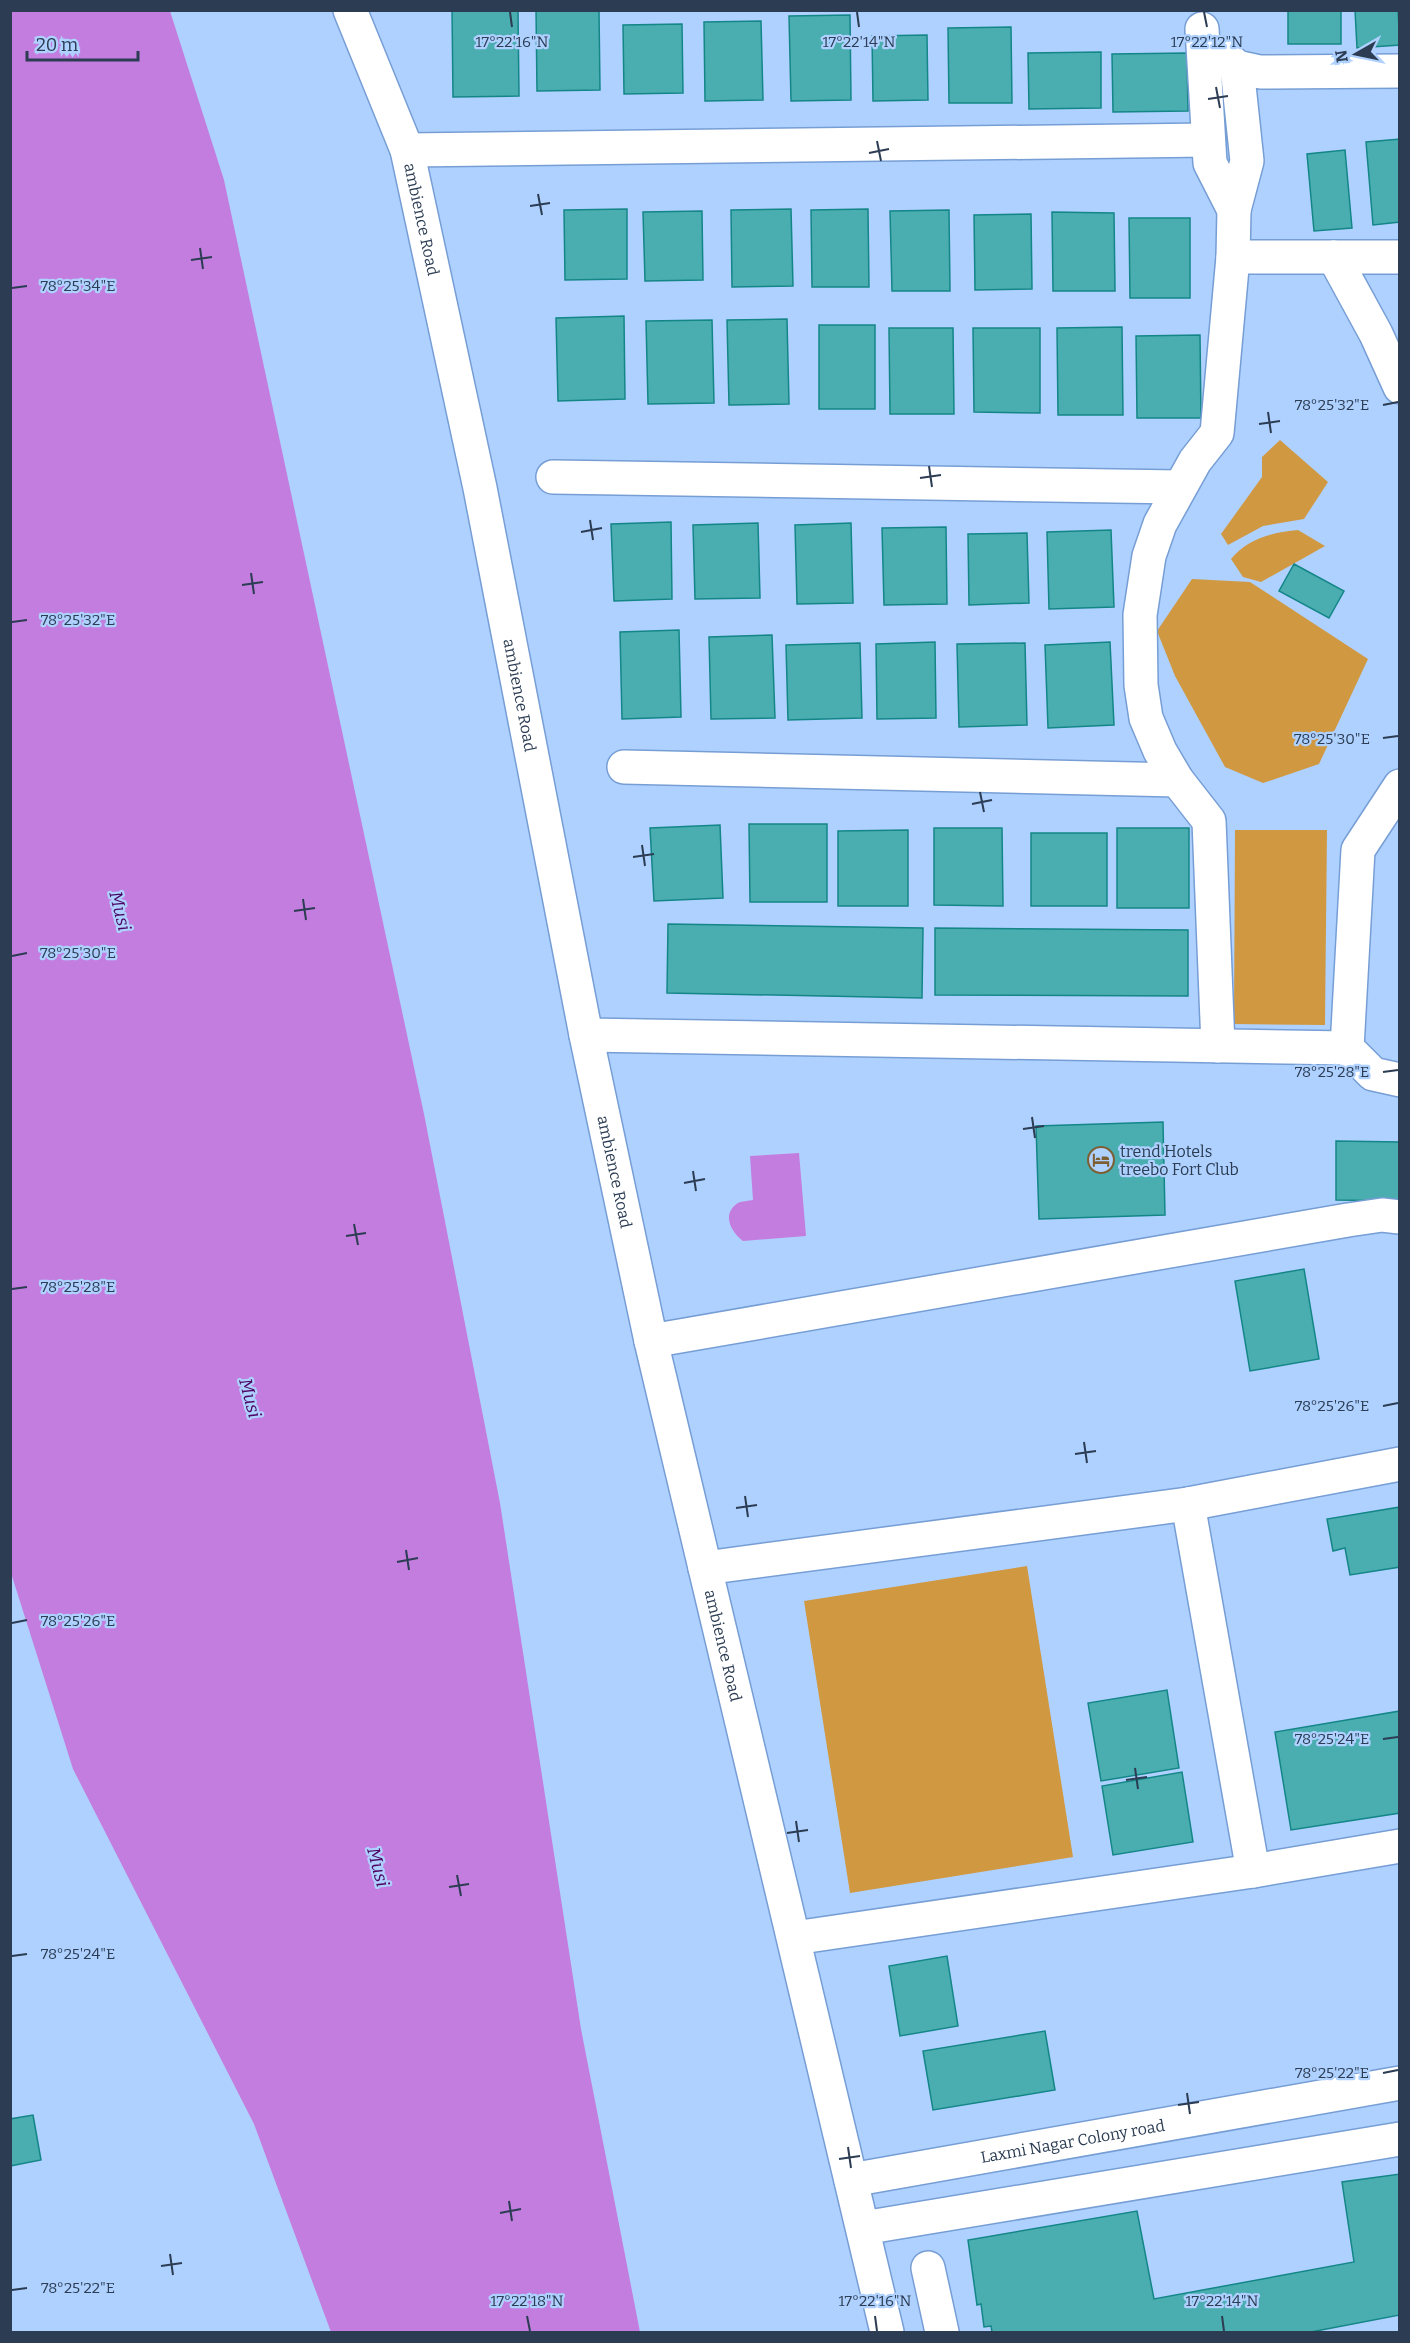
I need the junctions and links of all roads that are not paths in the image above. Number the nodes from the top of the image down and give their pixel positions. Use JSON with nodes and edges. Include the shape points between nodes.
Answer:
{"nodes":[{"id":1,"x":350,"y":10,"type":"edge"},
{"id":2,"x":1203,"y":20,"type":"edge"},
{"id":3,"x":1237,"y":67,"type":"junction"},
{"id":4,"x":1400,"y":71,"type":"edge"},
{"id":5,"x":1208,"y":140,"type":"junction"},
{"id":6,"x":407,"y":150,"type":"junction"},
{"id":7,"x":1234,"y":210,"type":"junction"},
{"id":8,"x":1233,"y":257,"type":"junction"},
{"id":9,"x":1334,"y":257,"type":"junction"},
{"id":10,"x":1400,"y":257,"type":"edge"},
{"id":11,"x":1400,"y":387,"type":"edge"},
{"id":12,"x":553,"y":477,"type":"dead end"},
{"id":13,"x":1180,"y":487,"type":"junction"},
{"id":14,"x":624,"y":767,"type":"dead end"},
{"id":15,"x":1177,"y":780,"type":"junction"},
{"id":16,"x":1395,"y":801,"type":"edge"},
{"id":17,"x":586,"y":1035,"type":"junction"},
{"id":18,"x":1218,"y":1046,"type":"junction"},
{"id":19,"x":1347,"y":1048,"type":"junction"},
{"id":20,"x":1400,"y":1080,"type":"edge"},
{"id":21,"x":1400,"y":1217,"type":"edge"},
{"id":22,"x":651,"y":1341,"type":"junction"},
{"id":23,"x":1400,"y":1464,"type":"edge"},
{"id":24,"x":1188,"y":1504,"type":"junction"},
{"id":25,"x":705,"y":1568,"type":"junction"},
{"id":26,"x":1400,"y":1846,"type":"edge"},
{"id":27,"x":1253,"y":1871,"type":"junction"},
{"id":28,"x":794,"y":1938,"type":"junction"},
{"id":29,"x":1400,"y":2083,"type":"edge"},
{"id":30,"x":1400,"y":2139,"type":"edge"},
{"id":31,"x":851,"y":2180,"type":"junction"},
{"id":32,"x":862,"y":2228,"type":"junction"},
{"id":33,"x":928,"y":2268,"type":"dead end"},
{"id":34,"x":887,"y":2332,"type":"edge"},
{"id":35,"x":942,"y":2332,"type":"edge"}],
"edges":[{"from":1,"to":6,"type":"street","name":"ambience Road"},
{"from":2,"to":3,"type":"street","via":[[1220,52]]},
{"from":2,"to":5,"type":"street"},
{"from":3,"to":4,"type":"street","via":[[1260,72]]},
{"from":3,"to":7,"type":"street","via":[[1247,161]]},
{"from":5,"to":6,"type":"street"},
{"from":5,"to":7,"type":"street","via":[[1210,163]]},
{"from":6,"to":17,"type":"street","name":"ambience Road","via":[[480,488]]},
{"from":7,"to":8,"type":"street"},
{"from":8,"to":9,"type":"street"},
{"from":8,"to":13,"type":"street","via":[[1217,433]]},
{"from":9,"to":10,"type":"street"},
{"from":9,"to":11,"type":"street"},
{"from":12,"to":13,"type":"street"},
{"from":13,"to":15,"type":"street","via":[[1160,524],[1149,556],[1140,615],[1141,685],[1146,718]]},
{"from":14,"to":15,"type":"street"},
{"from":15,"to":18,"type":"street","via":[[1209,821]]},
{"from":16,"to":19,"type":"street","via":[[1370,829],[1358,850]]},
{"from":17,"to":18,"type":"street"},
{"from":17,"to":22,"type":"street","name":"ambience Road"},
{"from":18,"to":19,"type":"street"},
{"from":19,"to":20,"type":"street","via":[[1373,1074]]},
{"from":21,"to":22,"type":"street","via":[[1382,1215],[1348,1220]]},
{"from":22,"to":25,"type":"street","name":"ambience Road"},
{"from":23,"to":24,"type":"street"},
{"from":24,"to":25,"type":"street"},
{"from":24,"to":27,"type":"street"},
{"from":25,"to":28,"type":"street","name":"ambience Road"},
{"from":26,"to":27,"type":"street"},
{"from":27,"to":28,"type":"street"},
{"from":28,"to":31,"type":"street","name":"ambience Road"},
{"from":29,"to":31,"type":"street","name":"Laxmi Nagar Colony road"},
{"from":30,"to":32,"type":"street"},
{"from":31,"to":32,"type":"street","name":"ambience Road"},
{"from":32,"to":34,"type":"street","name":"ambience Road"},
{"from":33,"to":35,"type":"street"}]}
